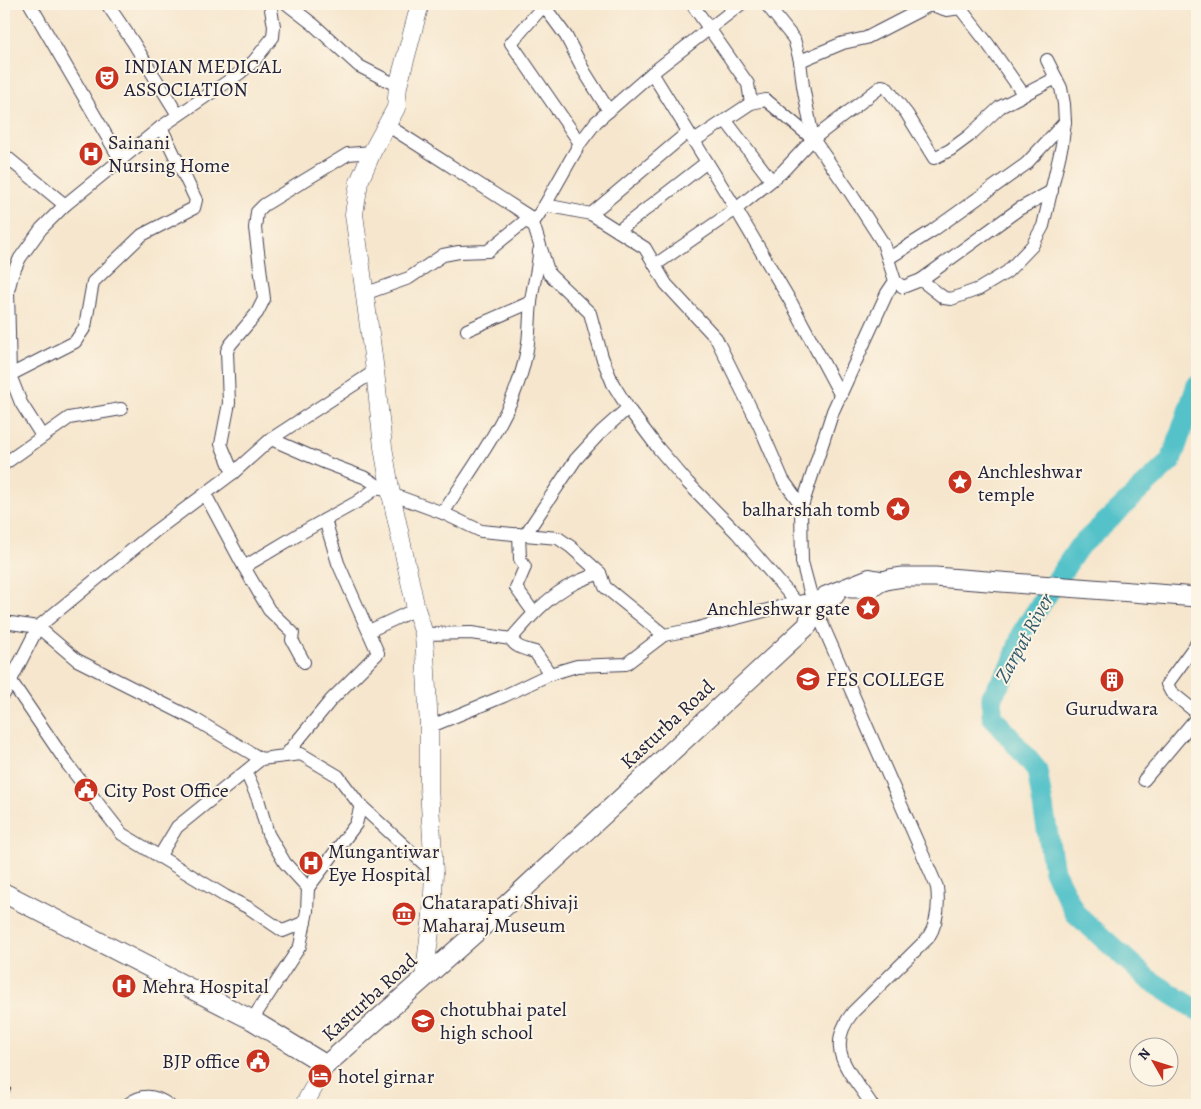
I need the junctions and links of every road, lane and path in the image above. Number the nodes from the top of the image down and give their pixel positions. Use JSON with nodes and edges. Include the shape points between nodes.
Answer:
{"nodes":[{"id":1,"x":30,"y":4,"type":"edge"},
{"id":2,"x":107,"y":4,"type":"edge"},
{"id":3,"x":270,"y":4,"type":"edge"},
{"id":4,"x":287,"y":4,"type":"edge"},
{"id":5,"x":420,"y":4,"type":"edge"},
{"id":6,"x":692,"y":4,"type":"edge"},
{"id":7,"x":741,"y":4,"type":"edge"},
{"id":8,"x":766,"y":4,"type":"edge"},
{"id":9,"x":544,"y":5,"type":"edge"},
{"id":10,"x":709,"y":29,"type":"junction"},
{"id":11,"x":1047,"y":60,"type":"dead end"},
{"id":12,"x":800,"y":61,"type":"junction"},
{"id":13,"x":652,"y":73,"type":"junction"},
{"id":14,"x":1056,"y":78,"type":"junction"},
{"id":15,"x":398,"y":86,"type":"junction"},
{"id":16,"x":1024,"y":94,"type":"junction"},
{"id":17,"x":751,"y":102,"type":"junction"},
{"id":18,"x":609,"y":111,"type":"junction"},
{"id":19,"x":178,"y":115,"type":"junction"},
{"id":20,"x":726,"y":120,"type":"junction"},
{"id":21,"x":1065,"y":122,"type":"junction"},
{"id":22,"x":387,"y":125,"type":"junction"},
{"id":23,"x":161,"y":127,"type":"junction"},
{"id":24,"x":691,"y":137,"type":"junction"},
{"id":25,"x":813,"y":139,"type":"junction"},
{"id":26,"x":580,"y":143,"type":"junction"},
{"id":27,"x":372,"y":152,"type":"junction"},
{"id":28,"x":4,"y":155,"type":"edge"},
{"id":29,"x":120,"y":159,"type":"junction"},
{"id":30,"x":707,"y":162,"type":"junction"},
{"id":31,"x":771,"y":180,"type":"junction"},
{"id":32,"x":1052,"y":191,"type":"junction"},
{"id":33,"x":65,"y":205,"type":"junction"},
{"id":34,"x":545,"y":205,"type":"junction"},
{"id":35,"x":736,"y":209,"type":"junction"},
{"id":36,"x":591,"y":214,"type":"junction"},
{"id":37,"x":531,"y":222,"type":"junction"},
{"id":38,"x":618,"y":231,"type":"junction"},
{"id":39,"x":889,"y":258,"type":"junction"},
{"id":40,"x":655,"y":265,"type":"junction"},
{"id":41,"x":921,"y":280,"type":"junction"},
{"id":42,"x":895,"y":281,"type":"junction"},
{"id":43,"x":364,"y":294,"type":"junction"},
{"id":44,"x":531,"y":302,"type":"junction"},
{"id":45,"x":467,"y":330,"type":"dead end"},
{"id":46,"x":375,"y":371,"type":"junction"},
{"id":47,"x":10,"y":375,"type":"junction"},
{"id":48,"x":841,"y":396,"type":"junction"},
{"id":49,"x":121,"y":408,"type":"dead end"},
{"id":50,"x":628,"y":408,"type":"junction"},
{"id":51,"x":42,"y":436,"type":"junction"},
{"id":52,"x":271,"y":439,"type":"junction"},
{"id":53,"x":4,"y":464,"type":"edge"},
{"id":54,"x":233,"y":473,"type":"junction"},
{"id":55,"x":385,"y":491,"type":"junction"},
{"id":56,"x":205,"y":494,"type":"junction"},
{"id":57,"x":802,"y":506,"type":"junction"},
{"id":58,"x":443,"y":513,"type":"junction"},
{"id":59,"x":325,"y":520,"type":"junction"},
{"id":60,"x":522,"y":535,"type":"junction"},
{"id":61,"x":244,"y":568,"type":"junction"},
{"id":62,"x":600,"y":573,"type":"junction"},
{"id":63,"x":890,"y":579,"type":"junction"},
{"id":64,"x":1197,"y":597,"type":"edge"},
{"id":65,"x":807,"y":602,"type":"junction"},
{"id":66,"x":416,"y":610,"type":"junction"},
{"id":67,"x":534,"y":613,"type":"junction"},
{"id":68,"x":4,"y":622,"type":"edge"},
{"id":69,"x":38,"y":627,"type":"junction"},
{"id":70,"x":369,"y":631,"type":"junction"},
{"id":71,"x":424,"y":634,"type":"junction"},
{"id":72,"x":664,"y":635,"type":"junction"},
{"id":73,"x":511,"y":639,"type":"junction"},
{"id":74,"x":1197,"y":643,"type":"edge"},
{"id":75,"x":304,"y":662,"type":"dead end"},
{"id":76,"x":550,"y":674,"type":"junction"},
{"id":77,"x":11,"y":681,"type":"junction"},
{"id":78,"x":4,"y":694,"type":"edge"},
{"id":79,"x":1197,"y":715,"type":"edge"},
{"id":80,"x":429,"y":727,"type":"junction"},
{"id":81,"x":285,"y":756,"type":"junction"},
{"id":82,"x":262,"y":759,"type":"junction"},
{"id":83,"x":246,"y":772,"type":"junction"},
{"id":84,"x":1144,"y":780,"type":"dead end"},
{"id":85,"x":361,"y":805,"type":"junction"},
{"id":86,"x":159,"y":857,"type":"junction"},
{"id":87,"x":434,"y":872,"type":"junction"},
{"id":88,"x":308,"y":888,"type":"junction"},
{"id":89,"x":4,"y":893,"type":"edge"},
{"id":90,"x":432,"y":916,"type":"junction"},
{"id":91,"x":489,"y":921,"type":"junction"},
{"id":92,"x":305,"y":922,"type":"junction"},
{"id":93,"x":424,"y":978,"type":"junction"},
{"id":94,"x":252,"y":1020,"type":"junction"},
{"id":95,"x":326,"y":1065,"type":"junction"},
{"id":96,"x":4,"y":1086,"type":"edge"},
{"id":97,"x":4,"y":1093,"type":"edge"},
{"id":98,"x":127,"y":1105,"type":"edge"},
{"id":99,"x":169,"y":1105,"type":"edge"},
{"id":100,"x":304,"y":1105,"type":"edge"},
{"id":101,"x":872,"y":1105,"type":"edge"}],
"edges":[{"from":1,"to":29,"type":"street"},
{"from":2,"to":19,"type":"street"},
{"from":3,"to":19,"type":"street","via":[[274,33],[271,41],[247,67]]},
{"from":4,"to":15,"type":"street","via":[[359,66]]},
{"from":5,"to":15,"type":"street"},
{"from":6,"to":10,"type":"street"},
{"from":7,"to":10,"type":"street"},
{"from":8,"to":12,"type":"street","via":[[794,39]]},
{"from":9,"to":18,"type":"street","via":[[566,36]]},
{"from":9,"to":26,"type":"street","via":[[512,40],[512,46]]},
{"from":10,"to":13,"type":"street"},
{"from":10,"to":17,"type":"street","via":[[748,84]]},
{"from":11,"to":14,"type":"street"},
{"from":12,"to":16,"type":"street","via":[[843,43],[866,38],[928,6],[947,10],[960,8]]},
{"from":12,"to":25,"type":"street"},
{"from":13,"to":18,"type":"street"},
{"from":13,"to":24,"type":"street"},
{"from":14,"to":16,"type":"street"},
{"from":14,"to":21,"type":"street","via":[[1063,95]]},
{"from":15,"to":22,"type":"street","via":[[396,108]]},
{"from":16,"to":25,"type":"street","via":[[995,110],[978,130],[936,158],[932,157],[907,114],[884,86]]},
{"from":17,"to":20,"type":"street"},
{"from":17,"to":25,"type":"street","via":[[766,100]]},
{"from":18,"to":26,"type":"street"},
{"from":19,"to":23,"type":"street"},
{"from":20,"to":24,"type":"street"},
{"from":20,"to":31,"type":"street"},
{"from":21,"to":32,"type":"street"},
{"from":21,"to":39,"type":"street","via":[[1026,164]]},
{"from":22,"to":27,"type":"street"},
{"from":22,"to":37,"type":"street"},
{"from":23,"to":29,"type":"street"},
{"from":23,"to":47,"type":"street","via":[[196,200],[194,208],[142,235],[93,282],[85,326],[75,342]]},
{"from":24,"to":30,"type":"street"},
{"from":24,"to":36,"type":"street"},
{"from":25,"to":31,"type":"street"},
{"from":25,"to":39,"type":"street","via":[[883,243]]},
{"from":26,"to":34,"type":"street"},
{"from":27,"to":43,"type":"street","via":[[359,182],[354,214]]},
{"from":27,"to":54,"type":"street","via":[[348,154],[257,212],[255,228],[264,299],[227,351],[229,403],[221,444]]},
{"from":28,"to":33,"type":"street"},
{"from":29,"to":33,"type":"street"},
{"from":30,"to":35,"type":"street"},
{"from":30,"to":38,"type":"street"},
{"from":31,"to":35,"type":"street"},
{"from":32,"to":41,"type":"street","via":[[1019,209]]},
{"from":32,"to":41,"type":"street","via":[[1040,235],[1017,263],[994,281],[952,300],[944,298]]},
{"from":33,"to":47,"type":"street","via":[[40,229],[12,275],[8,298]]},
{"from":34,"to":36,"type":"street"},
{"from":34,"to":37,"type":"street"},
{"from":35,"to":40,"type":"street"},
{"from":35,"to":48,"type":"street"},
{"from":36,"to":38,"type":"street"},
{"from":37,"to":43,"type":"street","via":[[489,250],[443,255],[409,278]]},
{"from":37,"to":44,"type":"street","via":[[539,252]]},
{"from":37,"to":50,"type":"street","via":[[549,274],[590,313],[609,375]]},
{"from":38,"to":40,"type":"street","via":[[645,248]]},
{"from":39,"to":42,"type":"street"},
{"from":40,"to":57,"type":"street","via":[[668,287],[716,338],[783,480]]},
{"from":41,"to":42,"type":"street","via":[[903,287]]},
{"from":42,"to":48,"type":"street"},
{"from":43,"to":46,"type":"street"},
{"from":44,"to":45,"type":"street"},
{"from":44,"to":58,"type":"street","via":[[527,350],[509,406]]},
{"from":46,"to":52,"type":"street"},
{"from":46,"to":55,"type":"street"},
{"from":47,"to":51,"type":"street","via":[[21,403]]},
{"from":48,"to":57,"type":"street","via":[[833,411]]},
{"from":49,"to":51,"type":"street","via":[[69,418]]},
{"from":50,"to":60,"type":"street","via":[[587,445]]},
{"from":50,"to":65,"type":"street","via":[[688,483]]},
{"from":51,"to":53,"type":"street"},
{"from":52,"to":54,"type":"street"},
{"from":52,"to":55,"type":"street","via":[[366,478]]},
{"from":54,"to":56,"type":"street"},
{"from":55,"to":58,"type":"street"},
{"from":55,"to":59,"type":"street"},
{"from":55,"to":66,"type":"street"},
{"from":56,"to":61,"type":"street"},
{"from":56,"to":69,"type":"street"},
{"from":57,"to":65,"type":"street","via":[[802,562]]},
{"from":58,"to":60,"type":"street","via":[[482,531]]},
{"from":59,"to":61,"type":"street"},
{"from":59,"to":70,"type":"street","via":[[338,563]]},
{"from":60,"to":62,"type":"street","via":[[558,538]]},
{"from":60,"to":67,"type":"street","via":[[520,559],[525,567],[516,588]]},
{"from":61,"to":75,"type":"street","via":[[270,611],[293,633],[292,640]]},
{"from":62,"to":67,"type":"street","via":[[574,583]]},
{"from":62,"to":72,"type":"street","via":[[606,587]]},
{"from":63,"to":64,"type":"main road","via":[[935,577]]},
{"from":63,"to":65,"type":"main road","via":[[871,588]]},
{"from":63,"to":65,"type":"street","via":[[869,575]]},
{"from":65,"to":72,"type":"street"},
{"from":65,"to":91,"type":"main road","name":"Kasturba Road","via":[[808,625]]},
{"from":65,"to":101,"type":"street","via":[[937,886],[937,917],[928,938],[853,1012],[845,1021],[840,1035],[839,1050],[843,1062]]},
{"from":66,"to":70,"type":"street"},
{"from":66,"to":71,"type":"street"},
{"from":67,"to":73,"type":"street"},
{"from":68,"to":69,"type":"street"},
{"from":69,"to":77,"type":"street"},
{"from":69,"to":82,"type":"street","via":[[77,660],[196,720]]},
{"from":70,"to":81,"type":"street","via":[[377,655],[331,700]]},
{"from":71,"to":73,"type":"street","via":[[471,633]]},
{"from":71,"to":80,"type":"street"},
{"from":72,"to":76,"type":"street","via":[[626,664],[577,666]]},
{"from":73,"to":76,"type":"street","via":[[519,647],[535,652]]},
{"from":74,"to":79,"type":"street","via":[[1166,684]]},
{"from":76,"to":80,"type":"street"},
{"from":77,"to":78,"type":"street"},
{"from":77,"to":86,"type":"street","via":[[68,765],[122,834]]},
{"from":79,"to":84,"type":"street"},
{"from":80,"to":87,"type":"street"},
{"from":81,"to":82,"type":"street"},
{"from":81,"to":85,"type":"street","via":[[301,754],[338,776]]},
{"from":82,"to":83,"type":"street"},
{"from":83,"to":86,"type":"street","via":[[177,827]]},
{"from":83,"to":88,"type":"street","via":[[268,834],[285,863]]},
{"from":85,"to":87,"type":"street"},
{"from":85,"to":88,"type":"street","via":[[356,824]]},
{"from":86,"to":92,"type":"street","via":[[283,931]]},
{"from":87,"to":90,"type":"street"},
{"from":88,"to":92,"type":"street"},
{"from":89,"to":94,"type":"main road","name":"Kasturba Road"},
{"from":90,"to":91,"type":"street"},
{"from":90,"to":93,"type":"street"},
{"from":91,"to":93,"type":"main road","name":"Kasturba Road"},
{"from":92,"to":94,"type":"street","via":[[300,946]]},
{"from":93,"to":95,"type":"main road","name":"Kasturba Road"},
{"from":94,"to":95,"type":"main road","name":"Kasturba Road"},
{"from":95,"to":100,"type":"street"},
{"from":96,"to":97,"type":"lane","via":[[7,1089]]},
{"from":98,"to":99,"type":"street","via":[[148,1096]]}]}
